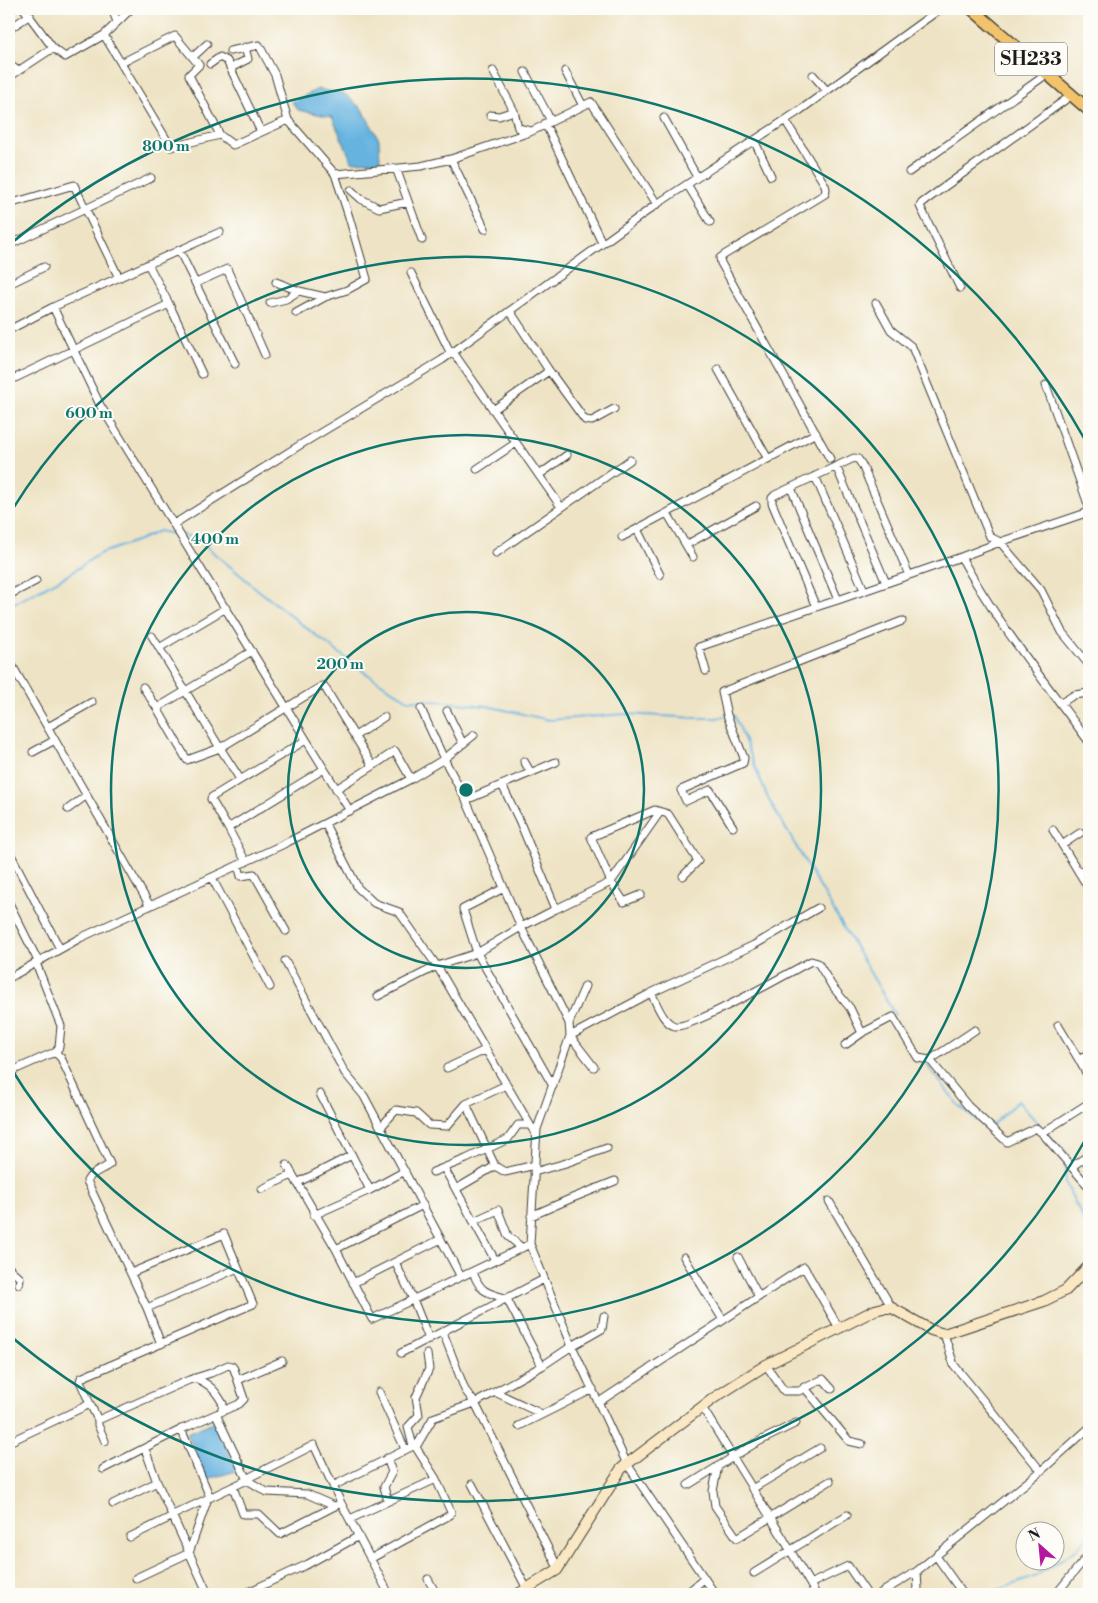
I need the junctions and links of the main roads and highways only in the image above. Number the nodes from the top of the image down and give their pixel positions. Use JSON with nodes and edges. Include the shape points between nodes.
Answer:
{"nodes":[{"id":1,"x":972,"y":9,"type":"edge"},
{"id":2,"x":1089,"y":110,"type":"edge"},
{"id":3,"x":1089,"y":1266,"type":"edge"},
{"id":4,"x":523,"y":1592,"type":"edge"}],
"edges":[{"from":1,"to":2,"type":"main road","number":"SH233"},
{"from":3,"to":4,"type":"main road","via":[[1066,1290],[1044,1301],[944,1334],[892,1308],[883,1308],[766,1365],[702,1407],[621,1469],[558,1568]]}]}
